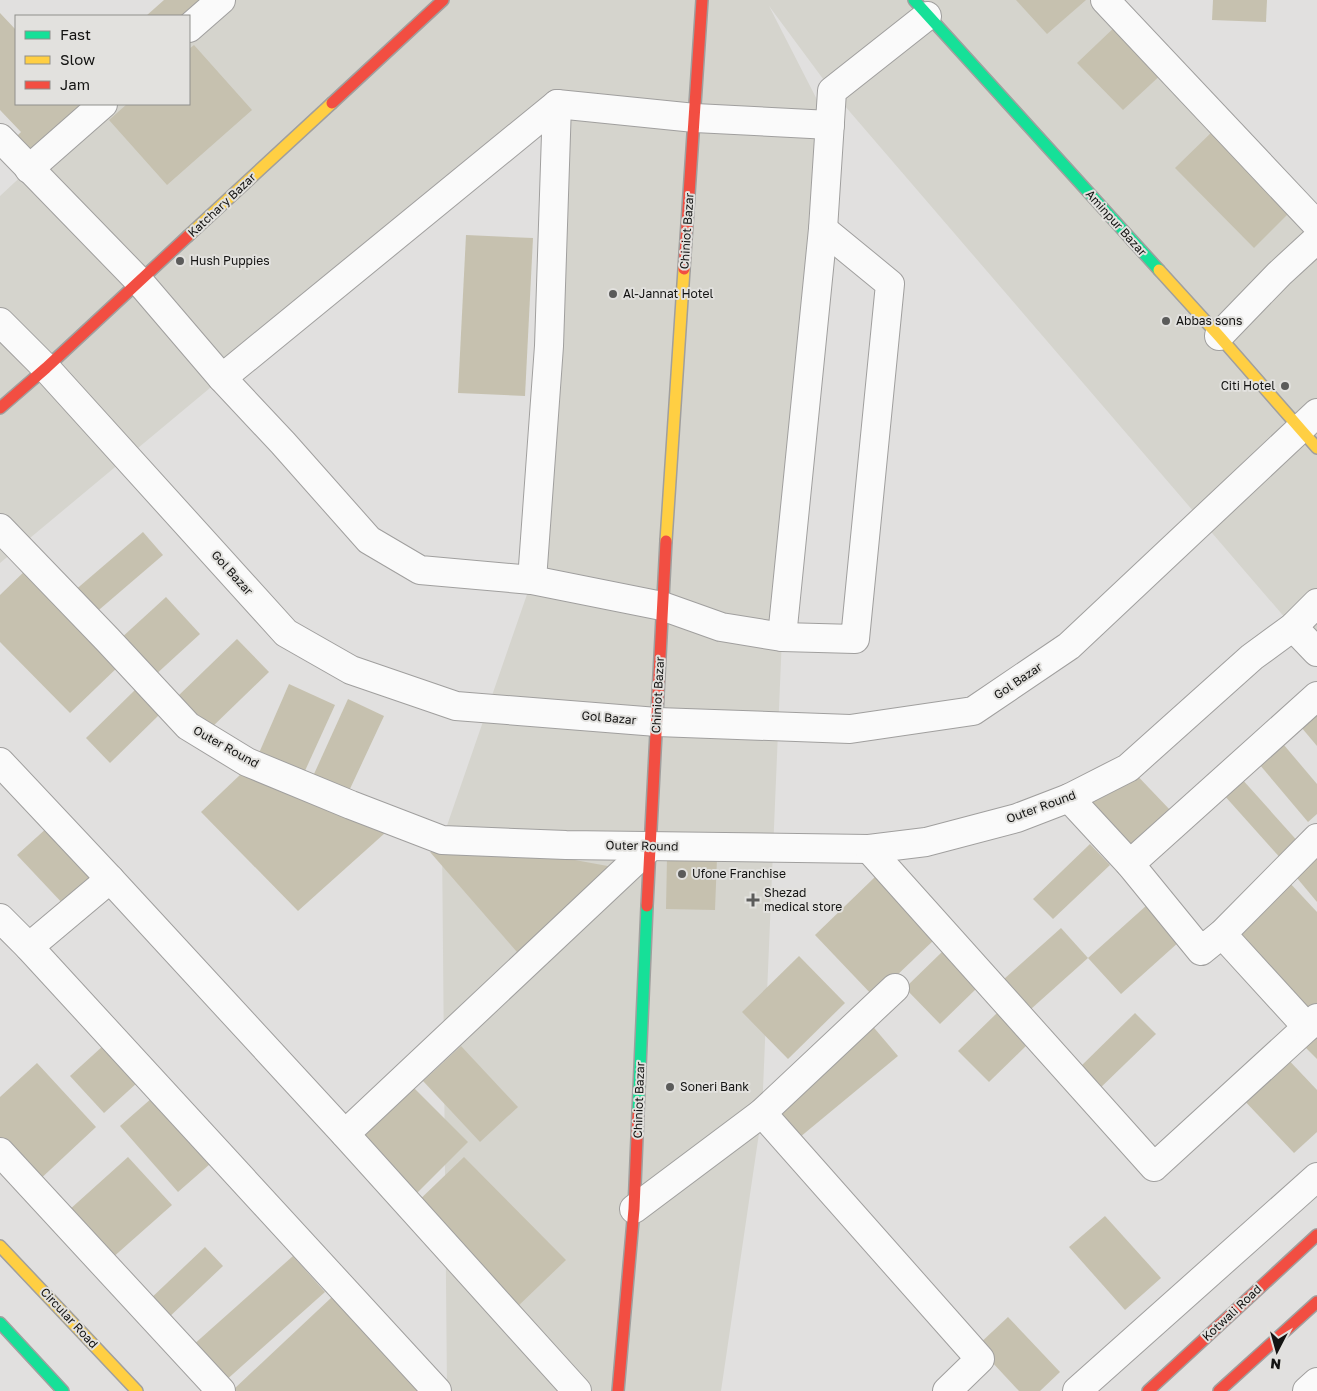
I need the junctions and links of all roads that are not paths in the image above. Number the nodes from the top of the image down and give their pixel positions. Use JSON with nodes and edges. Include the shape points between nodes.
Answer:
{"nodes":[{"id":1,"x":221,"y":0,"type":"edge"},
{"id":2,"x":443,"y":0,"type":"edge"},
{"id":3,"x":702,"y":0,"type":"edge"},
{"id":4,"x":1105,"y":0,"type":"edge"},
{"id":5,"x":920,"y":8,"type":"edge"},
{"id":6,"x":190,"y":27,"type":"edge"},
{"id":7,"x":557,"y":104,"type":"junction"},
{"id":8,"x":102,"y":105,"type":"edge"},
{"id":9,"x":694,"y":118,"type":"junction"},
{"id":10,"x":830,"y":125,"type":"junction"},
{"id":11,"x":0,"y":138,"type":"edge"},
{"id":12,"x":29,"y":169,"type":"junction"},
{"id":13,"x":1317,"y":225,"type":"edge"},
{"id":14,"x":823,"y":228,"type":"junction"},
{"id":15,"x":1317,"y":239,"type":"edge"},
{"id":16,"x":139,"y":281,"type":"junction"},
{"id":17,"x":0,"y":322,"type":"edge"},
{"id":18,"x":1218,"y":336,"type":"junction"},
{"id":19,"x":46,"y":368,"type":"junction"},
{"id":20,"x":222,"y":378,"type":"junction"},
{"id":21,"x":0,"y":408,"type":"edge"},
{"id":22,"x":1311,"y":430,"type":"edge"},
{"id":23,"x":0,"y":528,"type":"edge"},
{"id":24,"x":532,"y":580,"type":"junction"},
{"id":25,"x":1317,"y":603,"type":"edge"},
{"id":26,"x":662,"y":606,"type":"junction"},
{"id":27,"x":1293,"y":627,"type":"junction"},
{"id":28,"x":782,"y":637,"type":"junction"},
{"id":29,"x":1317,"y":652,"type":"edge"},
{"id":30,"x":1317,"y":696,"type":"edge"},
{"id":31,"x":657,"y":722,"type":"junction"},
{"id":32,"x":0,"y":762,"type":"edge"},
{"id":33,"x":1070,"y":798,"type":"junction"},
{"id":34,"x":1317,"y":838,"type":"edge"},
{"id":35,"x":650,"y":846,"type":"junction"},
{"id":36,"x":870,"y":849,"type":"junction"},
{"id":37,"x":1130,"y":864,"type":"junction"},
{"id":38,"x":110,"y":879,"type":"junction"},
{"id":39,"x":0,"y":918,"type":"edge"},
{"id":40,"x":1222,"y":934,"type":"junction"},
{"id":41,"x":29,"y":947,"type":"junction"},
{"id":42,"x":894,"y":988,"type":"dead end"},
{"id":43,"x":1312,"y":1022,"type":"edge"},
{"id":44,"x":762,"y":1113,"type":"junction"},
{"id":45,"x":345,"y":1134,"type":"junction"},
{"id":46,"x":0,"y":1152,"type":"edge"},
{"id":47,"x":1317,"y":1177,"type":"edge"},
{"id":48,"x":634,"y":1209,"type":"junction"},
{"id":49,"x":1317,"y":1235,"type":"edge"},
{"id":50,"x":0,"y":1246,"type":"edge"},
{"id":51,"x":1317,"y":1302,"type":"edge"},
{"id":52,"x":0,"y":1323,"type":"edge"},
{"id":53,"x":1317,"y":1382,"type":"edge"},
{"id":54,"x":63,"y":1391,"type":"edge"},
{"id":55,"x":137,"y":1391,"type":"edge"},
{"id":56,"x":221,"y":1391,"type":"edge"},
{"id":57,"x":437,"y":1391,"type":"edge"},
{"id":58,"x":577,"y":1391,"type":"edge"},
{"id":59,"x":618,"y":1391,"type":"edge"},
{"id":60,"x":947,"y":1391,"type":"edge"},
{"id":61,"x":1077,"y":1391,"type":"edge"},
{"id":62,"x":1148,"y":1391,"type":"edge"},
{"id":63,"x":1220,"y":1391,"type":"edge"},
{"id":64,"x":1308,"y":1391,"type":"edge"}],
"edges":[{"from":1,"to":6,"type":"street"},
{"from":2,"to":16,"type":"street","name":"Katchary Bazar"},
{"from":3,"to":9,"type":"street","name":"Chiniot Bazar"},
{"from":4,"to":13,"type":"street"},
{"from":5,"to":10,"type":"street","via":[[832,91]]},
{"from":5,"to":18,"type":"street","name":"Aminpur Bazar"},
{"from":7,"to":9,"type":"street"},
{"from":7,"to":20,"type":"street"},
{"from":7,"to":24,"type":"street","via":[[549,346]]},
{"from":8,"to":12,"type":"street"},
{"from":9,"to":10,"type":"street"},
{"from":9,"to":26,"type":"street","name":"Chiniot Bazar"},
{"from":10,"to":14,"type":"street"},
{"from":11,"to":12,"type":"street"},
{"from":12,"to":16,"type":"street"},
{"from":14,"to":28,"type":"street"},
{"from":14,"to":28,"type":"street","via":[[890,284],[855,639]]},
{"from":15,"to":18,"type":"street"},
{"from":16,"to":19,"type":"street","name":"Katchary Bazar"},
{"from":16,"to":20,"type":"street"},
{"from":17,"to":19,"type":"street","name":"Gol Bazar"},
{"from":18,"to":22,"type":"street","name":"Aminpur Bazar"},
{"from":19,"to":21,"type":"street","name":"Katchary Bazar"},
{"from":19,"to":31,"type":"street","name":"Gol Bazar","via":[[286,633],[351,670],[456,706]]},
{"from":20,"to":24,"type":"street","via":[[369,540],[420,570]]},
{"from":22,"to":31,"type":"street","name":"Gol Bazar","via":[[1069,646],[973,711],[850,729]]},
{"from":23,"to":35,"type":"street","name":"Outer Round","via":[[188,726],[247,762],[442,840]]},
{"from":24,"to":26,"type":"street"},
{"from":25,"to":27,"type":"street","name":"Outer Round"},
{"from":26,"to":28,"type":"street","via":[[721,628]]},
{"from":26,"to":31,"type":"street","name":"Chiniot Bazar"},
{"from":27,"to":29,"type":"street"},
{"from":27,"to":33,"type":"street","name":"Outer Round","via":[[1252,657],[1128,768]]},
{"from":30,"to":37,"type":"street"},
{"from":31,"to":35,"type":"street","name":"Chiniot Bazar"},
{"from":32,"to":38,"type":"street"},
{"from":33,"to":36,"type":"street","name":"Outer Round","via":[[1017,818],[926,842]]},
{"from":33,"to":37,"type":"street"},
{"from":34,"to":40,"type":"street"},
{"from":35,"to":36,"type":"street","name":"Outer Round"},
{"from":35,"to":45,"type":"street"},
{"from":35,"to":48,"type":"street","name":"Chiniot Bazar"},
{"from":36,"to":43,"type":"street","via":[[1154,1167]]},
{"from":37,"to":40,"type":"street","via":[[1201,951]]},
{"from":38,"to":41,"type":"street"},
{"from":38,"to":45,"type":"street"},
{"from":39,"to":41,"type":"street"},
{"from":40,"to":43,"type":"street"},
{"from":41,"to":57,"type":"street"},
{"from":42,"to":44,"type":"street"},
{"from":44,"to":48,"type":"street"},
{"from":44,"to":60,"type":"street","via":[[980,1359]]},
{"from":45,"to":58,"type":"street"},
{"from":46,"to":56,"type":"street"},
{"from":47,"to":61,"type":"street"},
{"from":48,"to":59,"type":"street","name":"Chiniot Bazar"},
{"from":49,"to":62,"type":"street","name":"Kotwali Road"},
{"from":50,"to":55,"type":"street","name":"Circular Road"},
{"from":51,"to":63,"type":"street"},
{"from":52,"to":54,"type":"street"},
{"from":53,"to":64,"type":"street"}]}
